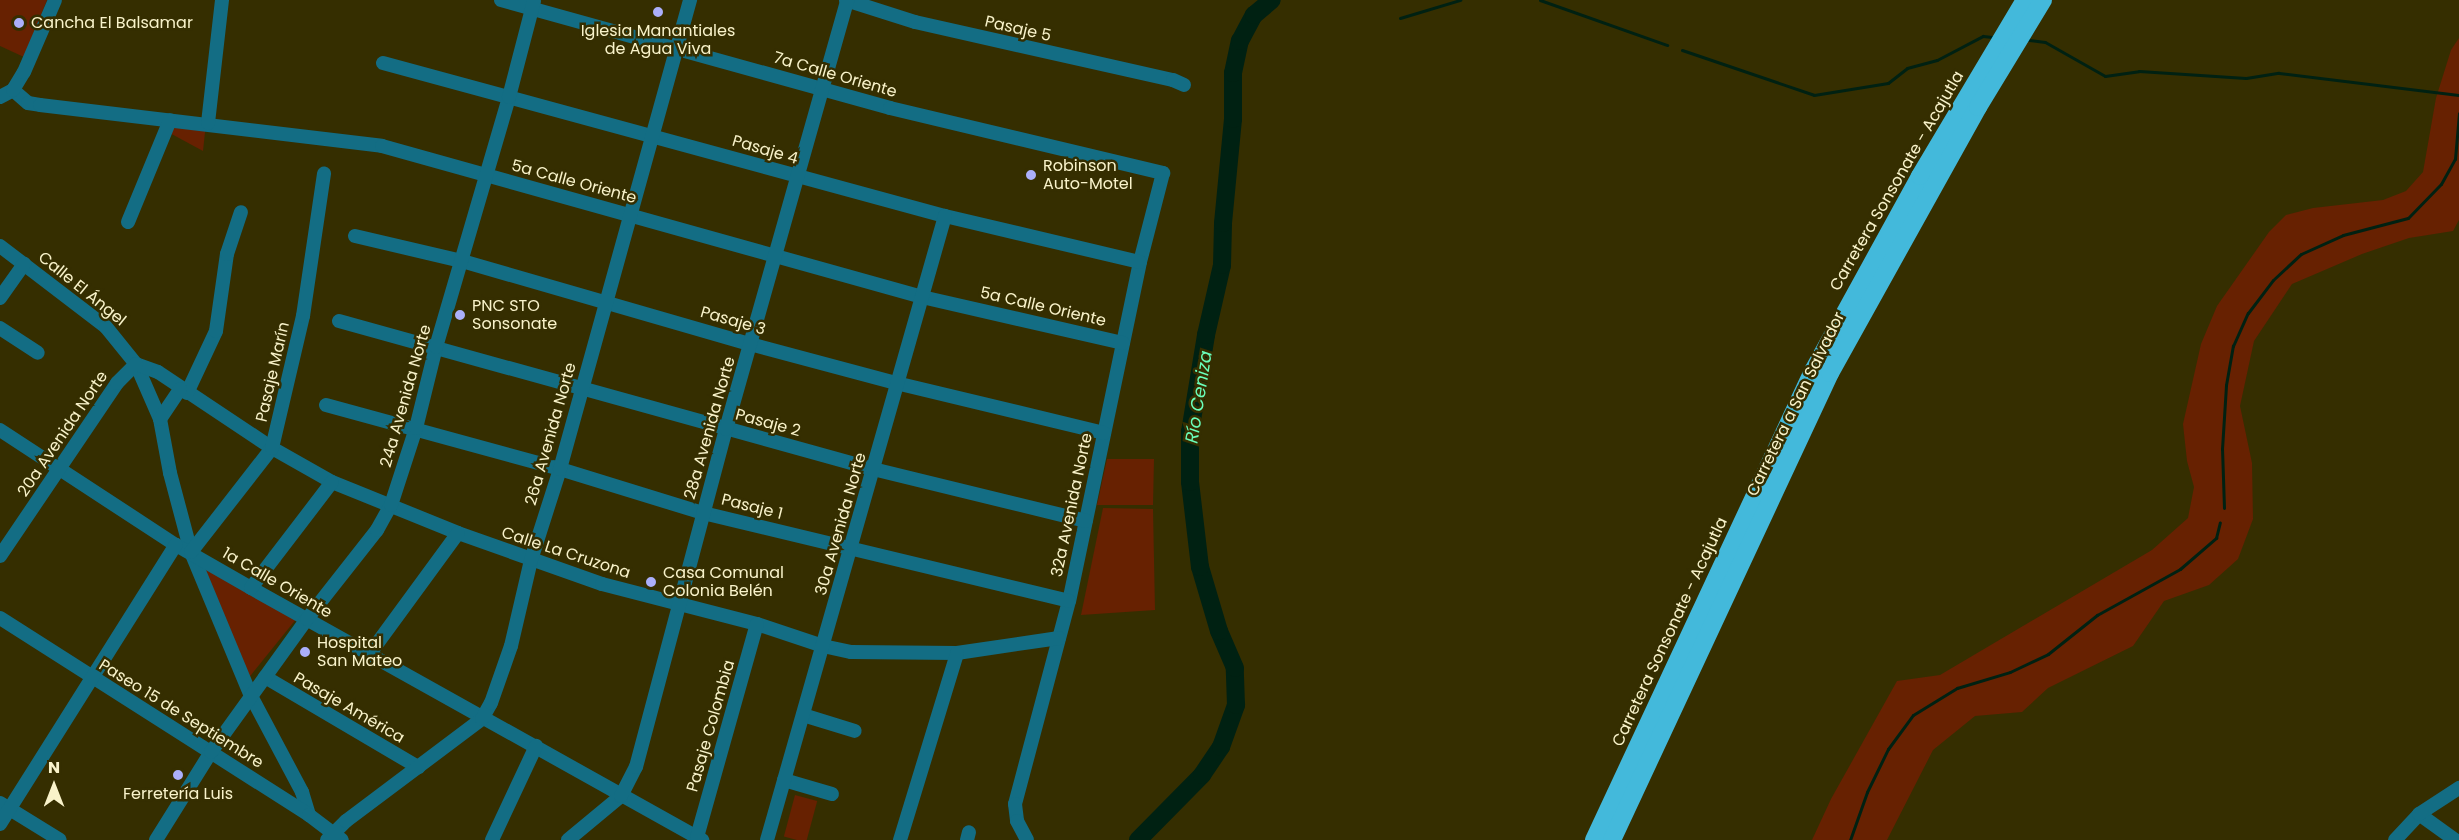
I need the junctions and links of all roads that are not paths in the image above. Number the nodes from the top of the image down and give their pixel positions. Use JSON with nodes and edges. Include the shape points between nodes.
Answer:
{"nodes":[{"id":1,"x":55,"y":0,"type":"edge"},
{"id":2,"x":222,"y":0,"type":"edge"},
{"id":3,"x":501,"y":0,"type":"edge"},
{"id":4,"x":690,"y":0,"type":"edge"},
{"id":5,"x":847,"y":0,"type":"edge"},
{"id":6,"x":2025,"y":0,"type":"edge"},
{"id":7,"x":2043,"y":0,"type":"edge"},
{"id":8,"x":533,"y":4,"type":"edge"},
{"id":9,"x":677,"y":47,"type":"junction"},
{"id":10,"x":383,"y":63,"type":"dead end"},
{"id":11,"x":1184,"y":85,"type":"dead end"},
{"id":12,"x":822,"y":88,"type":"junction"},
{"id":13,"x":13,"y":90,"type":"junction"},
{"id":14,"x":0,"y":97,"type":"edge"},
{"id":15,"x":509,"y":97,"type":"junction"},
{"id":16,"x":170,"y":120,"type":"junction"},
{"id":17,"x":208,"y":123,"type":"junction"},
{"id":18,"x":653,"y":135,"type":"junction"},
{"id":19,"x":1163,"y":173,"type":"joint"},
{"id":20,"x":324,"y":174,"type":"dead end"},
{"id":21,"x":486,"y":175,"type":"junction"},
{"id":22,"x":796,"y":176,"type":"junction"},
{"id":23,"x":241,"y":212,"type":"dead end"},
{"id":24,"x":631,"y":215,"type":"junction"},
{"id":25,"x":945,"y":216,"type":"junction"},
{"id":26,"x":128,"y":222,"type":"dead end"},
{"id":27,"x":355,"y":236,"type":"dead end"},
{"id":28,"x":0,"y":246,"type":"edge"},
{"id":29,"x":774,"y":256,"type":"junction"},
{"id":30,"x":462,"y":261,"type":"junction"},
{"id":31,"x":1140,"y":262,"type":"junction"},
{"id":32,"x":24,"y":264,"type":"junction"},
{"id":33,"x":922,"y":297,"type":"junction"},
{"id":34,"x":0,"y":298,"type":"edge"},
{"id":35,"x":605,"y":300,"type":"junction"},
{"id":36,"x":339,"y":321,"type":"dead end"},
{"id":37,"x":0,"y":328,"type":"edge"},
{"id":38,"x":1123,"y":343,"type":"junction"},
{"id":39,"x":750,"y":344,"type":"junction"},
{"id":40,"x":436,"y":347,"type":"junction"},
{"id":41,"x":38,"y":353,"type":"dead end"},
{"id":42,"x":136,"y":364,"type":"junction"},
{"id":43,"x":896,"y":382,"type":"junction"},
{"id":44,"x":582,"y":388,"type":"junction"},
{"id":45,"x":184,"y":391,"type":"junction"},
{"id":46,"x":326,"y":405,"type":"dead end"},
{"id":47,"x":160,"y":418,"type":"junction"},
{"id":48,"x":416,"y":429,"type":"junction"},
{"id":49,"x":726,"y":429,"type":"junction"},
{"id":50,"x":0,"y":430,"type":"edge"},
{"id":51,"x":1104,"y":433,"type":"junction"},
{"id":52,"x":272,"y":448,"type":"junction"},
{"id":53,"x":58,"y":469,"type":"junction"},
{"id":54,"x":560,"y":469,"type":"junction"},
{"id":55,"x":873,"y":469,"type":"junction"},
{"id":56,"x":332,"y":482,"type":"junction"},
{"id":57,"x":391,"y":505,"type":"junction"},
{"id":58,"x":703,"y":513,"type":"junction"},
{"id":59,"x":1086,"y":521,"type":"junction"},
{"id":60,"x":458,"y":533,"type":"junction"},
{"id":61,"x":176,"y":545,"type":"junction"},
{"id":62,"x":851,"y":549,"type":"junction"},
{"id":63,"x":191,"y":552,"type":"junction"},
{"id":64,"x":0,"y":556,"type":"edge"},
{"id":65,"x":531,"y":560,"type":"junction"},
{"id":66,"x":251,"y":588,"type":"junction"},
{"id":67,"x":1069,"y":601,"type":"junction"},
{"id":68,"x":680,"y":604,"type":"junction"},
{"id":69,"x":0,"y":618,"type":"edge"},
{"id":70,"x":307,"y":619,"type":"junction"},
{"id":71,"x":757,"y":624,"type":"junction"},
{"id":72,"x":1059,"y":638,"type":"junction"},
{"id":73,"x":823,"y":646,"type":"junction"},
{"id":74,"x":957,"y":653,"type":"junction"},
{"id":75,"x":368,"y":656,"type":"junction"},
{"id":76,"x":92,"y":676,"type":"junction"},
{"id":77,"x":265,"y":677,"type":"junction"},
{"id":78,"x":251,"y":696,"type":"junction"},
{"id":79,"x":803,"y":715,"type":"junction"},
{"id":80,"x":482,"y":718,"type":"junction"},
{"id":81,"x":855,"y":731,"type":"dead end"},
{"id":82,"x":536,"y":747,"type":"junction"},
{"id":83,"x":211,"y":753,"type":"junction"},
{"id":84,"x":417,"y":767,"type":"junction"},
{"id":85,"x":784,"y":780,"type":"junction"},
{"id":86,"x":2459,"y":788,"type":"edge"},
{"id":87,"x":832,"y":794,"type":"dead end"},
{"id":88,"x":621,"y":796,"type":"junction"},
{"id":89,"x":5,"y":806,"type":"edge"},
{"id":90,"x":2419,"y":814,"type":"junction"},
{"id":91,"x":309,"y":815,"type":"junction"},
{"id":92,"x":0,"y":824,"type":"edge"},
{"id":93,"x":334,"y":837,"type":"edge"},
{"id":94,"x":696,"y":838,"type":"edge"},
{"id":95,"x":60,"y":840,"type":"edge"},
{"id":96,"x":156,"y":840,"type":"edge"},
{"id":97,"x":492,"y":840,"type":"edge"},
{"id":98,"x":568,"y":840,"type":"edge"},
{"id":99,"x":766,"y":840,"type":"edge"},
{"id":100,"x":900,"y":840,"type":"edge"},
{"id":101,"x":1027,"y":840,"type":"edge"},
{"id":102,"x":1594,"y":840,"type":"edge"},
{"id":103,"x":1612,"y":840,"type":"edge"},
{"id":104,"x":2395,"y":840,"type":"edge"},
{"id":105,"x":2455,"y":840,"type":"edge"}],
"edges":[{"from":1,"to":13,"type":"street"},
{"from":2,"to":17,"type":"street"},
{"from":3,"to":8,"type":"street","name":"7a Calle Oriente"},
{"from":4,"to":9,"type":"street","name":"26a Avenida Norte"},
{"from":5,"to":11,"type":"street","name":"Pasaje 5","via":[[915,22]]},
{"from":5,"to":12,"type":"street","name":"28a Avenida Norte"},
{"from":6,"to":102,"type":"highway","name":"Carretera Sonsonate - Acajutla","via":[[1920,176],[1813,371]]},
{"from":7,"to":103,"type":"highway","name":"Carretera a San Salvador","via":[[1978,106],[1830,373]]},
{"from":8,"to":9,"type":"street","name":"7a Calle Oriente"},
{"from":8,"to":15,"type":"street","name":"24a Avenida Norte"},
{"from":9,"to":12,"type":"street","name":"7a Calle Oriente"},
{"from":9,"to":18,"type":"street","name":"26a Avenida Norte"},
{"from":10,"to":15,"type":"street","name":"Pasaje 4"},
{"from":12,"to":19,"type":"street","name":"7a Calle Oriente"},
{"from":12,"to":22,"type":"street","name":"28a Avenida Norte"},
{"from":13,"to":14,"type":"street"},
{"from":13,"to":16,"type":"street","name":"5a Calle Oriente","via":[[28,102],[40,105]]},
{"from":15,"to":18,"type":"street","name":"Pasaje 4"},
{"from":15,"to":21,"type":"street","name":"24a Avenida Norte"},
{"from":16,"to":17,"type":"street","name":"5a Calle Oriente"},
{"from":16,"to":26,"type":"street"},
{"from":17,"to":21,"type":"street","name":"5a Calle Oriente","via":[[382,146]]},
{"from":18,"to":22,"type":"street","name":"Pasaje 4"},
{"from":18,"to":24,"type":"street","name":"26a Avenida Norte"},
{"from":19,"to":31,"type":"street","name":"32a Avenida Norte"},
{"from":20,"to":52,"type":"street","name":"Pasaje Marín","via":[[303,316]]},
{"from":21,"to":24,"type":"street","name":"5a Calle Oriente"},
{"from":21,"to":30,"type":"street","name":"24a Avenida Norte"},
{"from":22,"to":25,"type":"street","name":"Pasaje 4"},
{"from":22,"to":29,"type":"street","name":"28a Avenida Norte"},
{"from":23,"to":45,"type":"street","via":[[227,254],[216,331]]},
{"from":24,"to":29,"type":"street","name":"5a Calle Oriente"},
{"from":24,"to":35,"type":"street","name":"26a Avenida Norte"},
{"from":25,"to":31,"type":"street","name":"Pasaje 4"},
{"from":25,"to":33,"type":"street","name":"30a Avenida Norte"},
{"from":27,"to":30,"type":"street","name":"Pasaje 3"},
{"from":28,"to":32,"type":"street","name":"Calle El Ángel"},
{"from":29,"to":33,"type":"street","name":"5a Calle Oriente"},
{"from":29,"to":39,"type":"street","name":"28a Avenida Norte"},
{"from":30,"to":35,"type":"street","name":"Pasaje 3"},
{"from":30,"to":40,"type":"street","name":"24a Avenida Norte"},
{"from":31,"to":38,"type":"street","name":"32a Avenida Norte"},
{"from":32,"to":34,"type":"street"},
{"from":32,"to":42,"type":"street","name":"Calle El Ángel","via":[[106,327]]},
{"from":33,"to":38,"type":"street","name":"5a Calle Oriente"},
{"from":33,"to":43,"type":"street","name":"30a Avenida Norte"},
{"from":35,"to":39,"type":"street","name":"Pasaje 3"},
{"from":35,"to":44,"type":"street","name":"26a Avenida Norte"},
{"from":36,"to":40,"type":"street","name":"Pasaje 2"},
{"from":37,"to":41,"type":"street"},
{"from":38,"to":51,"type":"street","name":"32a Avenida Norte"},
{"from":39,"to":43,"type":"street","name":"Pasaje 3"},
{"from":39,"to":49,"type":"street","name":"28a Avenida Norte"},
{"from":40,"to":44,"type":"street","name":"Pasaje 2"},
{"from":40,"to":48,"type":"street","name":"24a Avenida Norte"},
{"from":42,"to":45,"type":"street","name":"Calle La Cruzona","via":[[158,372]]},
{"from":42,"to":47,"type":"street"},
{"from":42,"to":53,"type":"street","name":"20a Avenida Norte","via":[[117,382]]},
{"from":43,"to":51,"type":"street","name":"Pasaje 3"},
{"from":43,"to":55,"type":"street","name":"30a Avenida Norte"},
{"from":44,"to":49,"type":"street","name":"Pasaje 2"},
{"from":44,"to":54,"type":"street","name":"26a Avenida Norte"},
{"from":45,"to":47,"type":"street"},
{"from":45,"to":52,"type":"street","name":"Calle La Cruzona"},
{"from":46,"to":48,"type":"street","name":"Pasaje 1"},
{"from":47,"to":63,"type":"street"},
{"from":48,"to":54,"type":"street","name":"Pasaje 1"},
{"from":48,"to":57,"type":"street","name":"24a Avenida Norte"},
{"from":49,"to":55,"type":"street","name":"Pasaje 2"},
{"from":49,"to":58,"type":"street","name":"28a Avenida Norte"},
{"from":50,"to":53,"type":"street","name":"1a Calle Oriente"},
{"from":51,"to":59,"type":"street","name":"32a Avenida Norte"},
{"from":52,"to":56,"type":"street","name":"Calle La Cruzona"},
{"from":52,"to":63,"type":"street","name":"Pasaje Marín"},
{"from":53,"to":61,"type":"street","name":"1a Calle Oriente"},
{"from":53,"to":64,"type":"street","name":"20a Avenida Norte"},
{"from":54,"to":58,"type":"street","name":"Pasaje 1"},
{"from":54,"to":65,"type":"street","name":"26a Avenida Norte"},
{"from":55,"to":59,"type":"street","name":"Pasaje 2"},
{"from":55,"to":62,"type":"street","name":"30a Avenida Norte"},
{"from":56,"to":57,"type":"street","name":"Calle La Cruzona"},
{"from":56,"to":66,"type":"street"},
{"from":57,"to":60,"type":"street","name":"Calle La Cruzona"},
{"from":57,"to":70,"type":"street","name":"24a Avenida Norte","via":[[377,530]]},
{"from":58,"to":62,"type":"street","name":"Pasaje 1"},
{"from":58,"to":68,"type":"street","name":"28a Avenida Norte"},
{"from":59,"to":67,"type":"street","name":"32a Avenida Norte"},
{"from":60,"to":65,"type":"street","name":"Calle La Cruzona"},
{"from":60,"to":75,"type":"street"},
{"from":61,"to":63,"type":"street","name":"1a Calle Oriente"},
{"from":61,"to":76,"type":"street"},
{"from":62,"to":67,"type":"street","name":"Pasaje 1"},
{"from":62,"to":73,"type":"street","name":"30a Avenida Norte"},
{"from":63,"to":66,"type":"street","name":"1a Calle Oriente"},
{"from":63,"to":78,"type":"street"},
{"from":65,"to":68,"type":"street","name":"Calle La Cruzona"},
{"from":65,"to":80,"type":"street","name":"26a Avenida Norte","via":[[511,646]]},
{"from":66,"to":70,"type":"street","name":"1a Calle Oriente"},
{"from":67,"to":72,"type":"street","name":"32a Avenida Norte"},
{"from":68,"to":71,"type":"street","name":"Calle La Cruzona"},
{"from":68,"to":88,"type":"street","name":"28a Avenida Norte","via":[[636,767]]},
{"from":69,"to":76,"type":"street","name":"Paseo 15 de Septiembre"},
{"from":70,"to":75,"type":"street","name":"1a Calle Oriente"},
{"from":70,"to":77,"type":"street","name":"24a Avenida Norte"},
{"from":71,"to":73,"type":"street","name":"Calle La Cruzona"},
{"from":71,"to":94,"type":"street","name":"Pasaje Colombia"},
{"from":72,"to":74,"type":"street","name":"Calle La Cruzona"},
{"from":72,"to":101,"type":"street","name":"32a Avenida Norte","via":[[1015,804],[1017,821]]},
{"from":73,"to":74,"type":"street","name":"Calle La Cruzona","via":[[866,653]]},
{"from":73,"to":79,"type":"street","name":"30a Avenida Norte"},
{"from":74,"to":100,"type":"street"},
{"from":75,"to":80,"type":"street","name":"1a Calle Oriente"},
{"from":76,"to":83,"type":"street","name":"Paseo 15 de Septiembre"},
{"from":76,"to":89,"type":"street"},
{"from":77,"to":78,"type":"street","name":"24a Avenida Norte"},
{"from":77,"to":84,"type":"street","name":"Pasaje América"},
{"from":78,"to":83,"type":"street","name":"24a Avenida Norte"},
{"from":78,"to":91,"type":"street","via":[[302,792]]},
{"from":79,"to":81,"type":"street"},
{"from":79,"to":85,"type":"street","name":"30a Avenida Norte"},
{"from":80,"to":82,"type":"street","name":"1a Calle Oriente"},
{"from":80,"to":84,"type":"street","name":"26a Avenida Norte"},
{"from":82,"to":88,"type":"street","name":"1a Calle Oriente"},
{"from":82,"to":97,"type":"street"},
{"from":83,"to":91,"type":"street","name":"Paseo 15 de Septiembre"},
{"from":83,"to":96,"type":"street","name":"24a Avenida Norte"},
{"from":84,"to":93,"type":"street","name":"26a Avenida Norte"},
{"from":85,"to":87,"type":"street"},
{"from":85,"to":99,"type":"street","name":"30a Avenida Norte"},
{"from":86,"to":90,"type":"street"},
{"from":88,"to":94,"type":"street","name":"1a Calle Oriente"},
{"from":88,"to":98,"type":"street","name":"28a Avenida Norte"},
{"from":89,"to":92,"type":"street"},
{"from":89,"to":95,"type":"street"},
{"from":90,"to":104,"type":"street"},
{"from":90,"to":105,"type":"street"},
{"from":91,"to":93,"type":"street","name":"Paseo 15 de Septiembre"}]}
